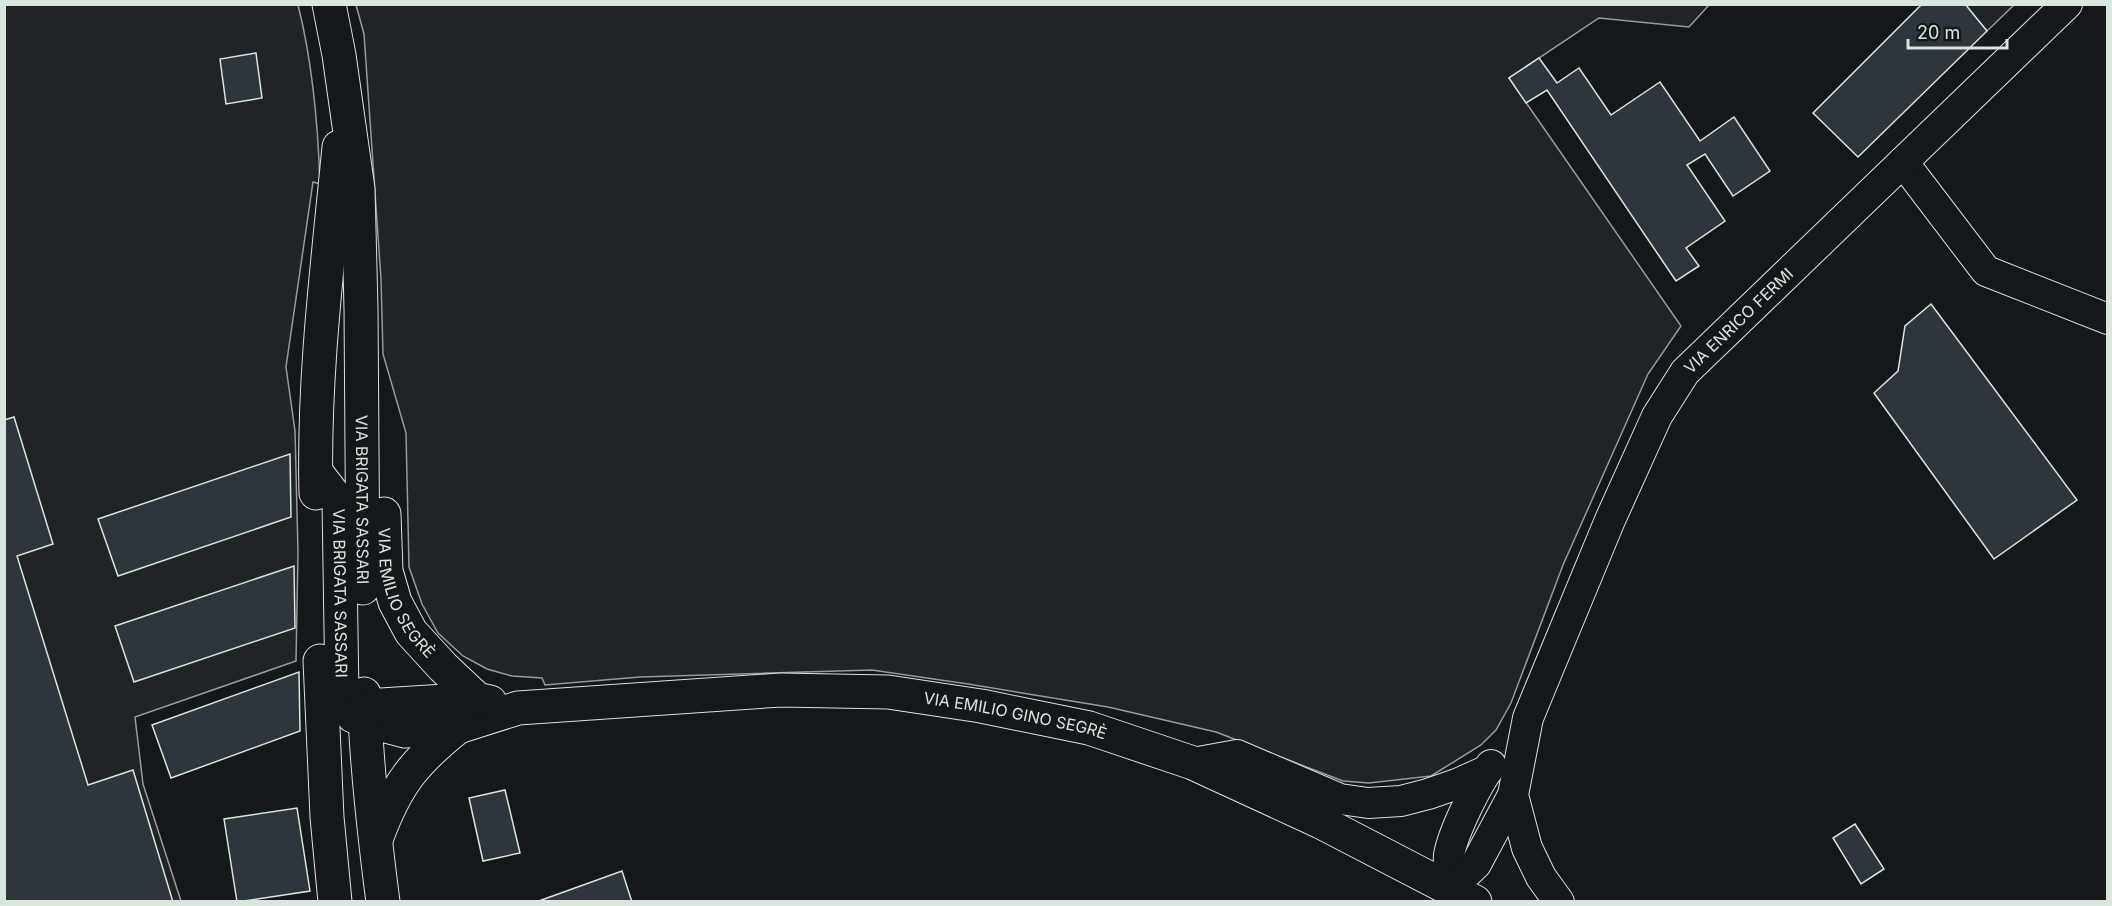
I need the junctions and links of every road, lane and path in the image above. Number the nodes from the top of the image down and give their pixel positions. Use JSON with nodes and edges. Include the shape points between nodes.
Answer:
{"nodes":[{"id":1,"x":329,"y":4,"type":"edge"},
{"id":2,"x":2067,"y":4,"type":"edge"},
{"id":3,"x":343,"y":97,"type":"junction"},
{"id":4,"x":1903,"y":162,"type":"junction"},
{"id":5,"x":2108,"y":319,"type":"edge"},
{"id":6,"x":316,"y":472,"type":"junction"},
{"id":7,"x":362,"y":472,"type":"junction"},
{"id":8,"x":477,"y":699,"type":"junction"},
{"id":9,"x":518,"y":708,"type":"junction"},
{"id":10,"x":365,"y":711,"type":"junction"},
{"id":11,"x":1528,"y":718,"type":"junction"},
{"id":12,"x":458,"y":728,"type":"junction"},
{"id":13,"x":1193,"y":763,"type":"junction"},
{"id":14,"x":1488,"y":770,"type":"junction"},
{"id":15,"x":1514,"y":795,"type":"junction"},
{"id":16,"x":375,"y":842,"type":"junction"},
{"id":17,"x":1463,"y":895,"type":"edge"},
{"id":18,"x":335,"y":902,"type":"edge"},
{"id":19,"x":358,"y":902,"type":"edge"},
{"id":20,"x":383,"y":902,"type":"edge"},
{"id":21,"x":1559,"y":902,"type":"edge"}],
"edges":[{"from":1,"to":3,"type":"street","name":"VIA BRIGATA SASSARI"},
{"from":2,"to":4,"type":"street","name":"VIA ENRICO FERMI"},
{"from":3,"to":6,"type":"street","name":"VIA BRIGATA SASSARI","via":[[321,326]]},
{"from":3,"to":7,"type":"street","name":"VIA BRIGATA SASSARI","via":[[358,189]]},
{"from":4,"to":5,"type":"street","via":[[1986,271]]},
{"from":4,"to":11,"type":"street","name":"VIA ENRICO FERMI","via":[[1685,372],[1647,437]]},
{"from":6,"to":10,"type":"street","name":"VIA BRIGATA SASSARI","via":[[339,502],[342,693]]},
{"from":6,"to":18,"type":"street","name":"VIA BRIGATA SASSARI","via":[[326,806]]},
{"from":7,"to":8,"type":"street","name":"VIA EMILIO SEGRÈ","via":[[384,498],[386,571],[395,602],[411,632]]},
{"from":7,"to":10,"type":"street","name":"VIA BRIGATA SASSARI"},
{"from":8,"to":9,"type":"street","name":"VIA EMILIO SEGRÈ"},
{"from":8,"to":10,"type":"street","name":"VIA EMILIO SEGRÈ","via":[[381,705]]},
{"from":9,"to":12,"type":"street"},
{"from":9,"to":13,"type":"street","name":"VIA EMILIO GINO SEGRÈ","via":[[781,690],[888,692],[1089,728]]},
{"from":10,"to":12,"type":"street","via":[[386,726],[405,731]]},
{"from":10,"to":16,"type":"street","name":"VIA BRIGATA SASSARI"},
{"from":10,"to":19,"type":"street","via":[[345,720],[348,822]]},
{"from":11,"to":14,"type":"street"},
{"from":11,"to":15,"type":"street"},
{"from":12,"to":16,"type":"street","via":[[418,762],[402,783]]},
{"from":13,"to":14,"type":"street","via":[[1237,755],[1340,799],[1368,803],[1428,794]]},
{"from":13,"to":17,"type":"street","name":"VIA EMILIO GINO SEGRÈ","via":[[1322,822]]},
{"from":14,"to":17,"type":"street","via":[[1465,812],[1449,856]]},
{"from":15,"to":17,"type":"street"},
{"from":15,"to":21,"type":"street","via":[[1527,848]]},
{"from":16,"to":20,"type":"street","name":"VIA BRIGATA SASSARI"}]}
